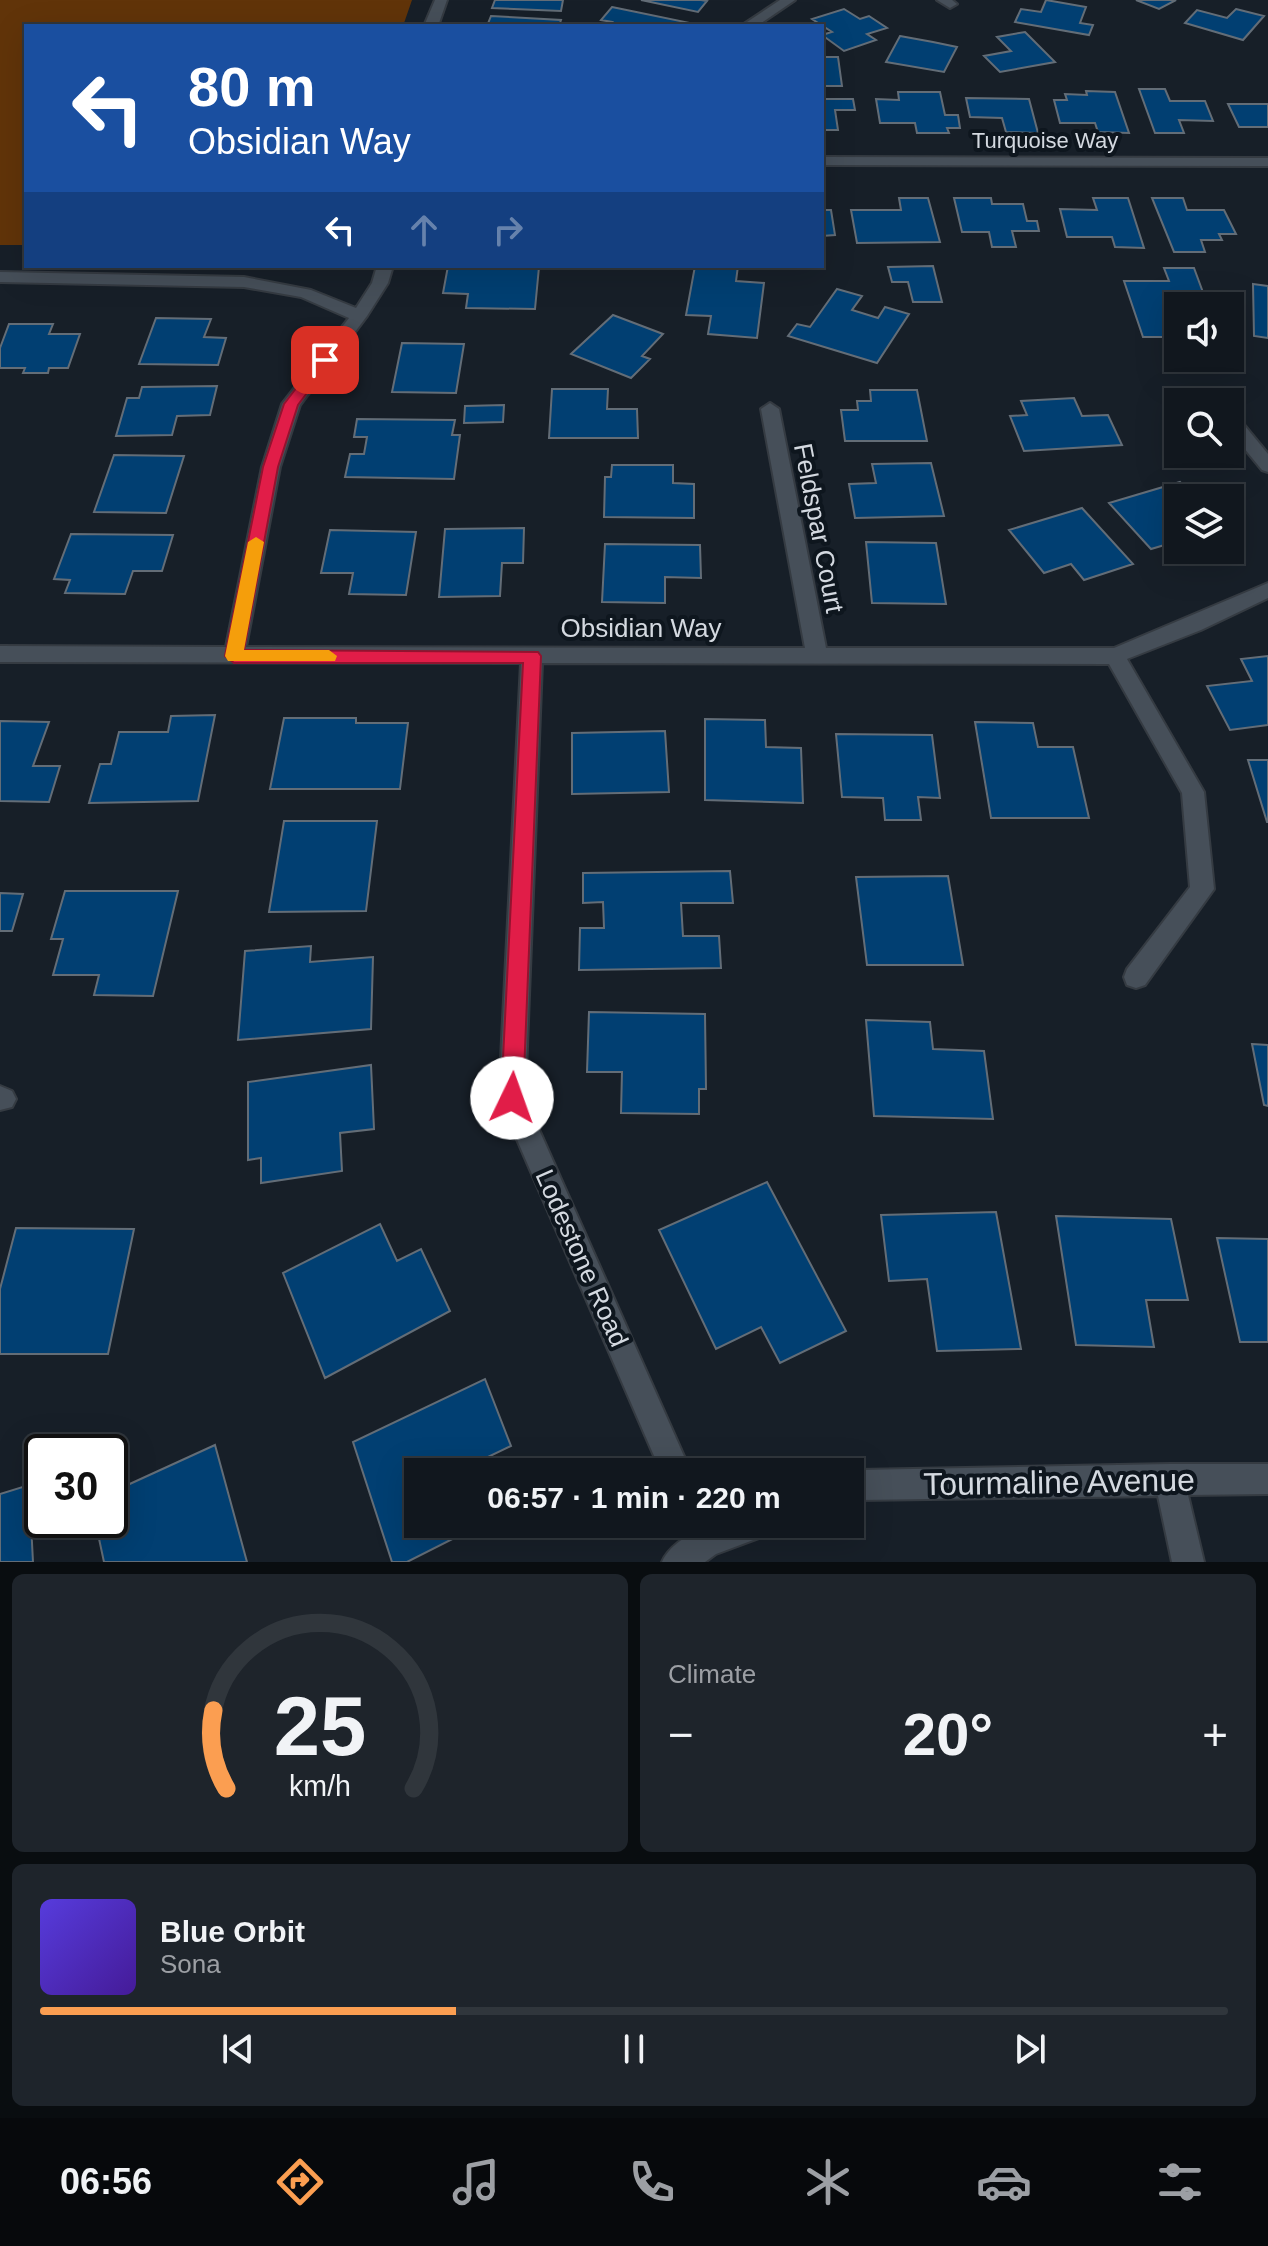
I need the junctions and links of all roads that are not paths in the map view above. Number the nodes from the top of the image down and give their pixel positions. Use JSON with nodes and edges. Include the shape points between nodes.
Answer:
{"nodes":[{"id":1,"x":441,"y":0,"type":"edge"},
{"id":2,"x":789,"y":0,"type":"edge"},
{"id":3,"x":432,"y":24,"type":"edge"},
{"id":4,"x":751,"y":24,"type":"edge"},
{"id":5,"x":824,"y":161,"type":"edge"},
{"id":6,"x":1268,"y":162,"type":"edge"},
{"id":7,"x":384,"y":268,"type":"edge"},
{"id":8,"x":0,"y":277,"type":"edge"},
{"id":9,"x":359,"y":316,"type":"junction"},
{"id":10,"x":770,"y":409,"type":"dead end"},
{"id":11,"x":1244,"y":436,"type":"edge"},
{"id":12,"x":1268,"y":466,"type":"edge"},
{"id":13,"x":1268,"y":590,"type":"edge"},
{"id":14,"x":0,"y":654,"type":"edge"},
{"id":15,"x":234,"y":656,"type":"junction"},
{"id":16,"x":532,"y":656,"type":"junction"},
{"id":17,"x":817,"y":656,"type":"junction"},
{"id":18,"x":1115,"y":656,"type":"junction"},
{"id":19,"x":1136,"y":977,"type":"dead end"},
{"id":20,"x":670,"y":1458,"type":"edge"},
{"id":21,"x":1169,"y":1479,"type":"junction"},
{"id":22,"x":1268,"y":1479,"type":"edge"},
{"id":23,"x":864,"y":1485,"type":"edge"},
{"id":24,"x":699,"y":1538,"type":"edge"},
{"id":25,"x":678,"y":1562,"type":"edge"},
{"id":26,"x":1188,"y":1562,"type":"edge"}],
"edges":[{"from":1,"to":3,"type":"street"},
{"from":2,"to":4,"type":"street"},
{"from":5,"to":6,"type":"street","name":"Turquoise Way"},
{"from":7,"to":9,"type":"street"},
{"from":8,"to":9,"type":"street","via":[[244,282],[305,293]]},
{"from":9,"to":15,"type":"street","via":[[291,404],[271,467]]},
{"from":10,"to":17,"type":"street","name":"Feldspar Court"},
{"from":11,"to":12,"type":"street"},
{"from":13,"to":18,"type":"street","name":"Obsidian Way"},
{"from":14,"to":15,"type":"street","name":"Obsidian Way"},
{"from":15,"to":16,"type":"street","name":"Obsidian Way"},
{"from":16,"to":17,"type":"street","name":"Obsidian Way"},
{"from":16,"to":20,"type":"street","name":"Lodestone Road","via":[[512,1098]]},
{"from":17,"to":18,"type":"street","name":"Obsidian Way"},
{"from":18,"to":19,"type":"street","via":[[1193,792],[1202,889]]},
{"from":21,"to":22,"type":"street","name":"Tourmaline Avenue"},
{"from":21,"to":23,"type":"street","name":"Tourmaline Avenue"},
{"from":21,"to":26,"type":"street"},
{"from":24,"to":25,"type":"street"}]}
